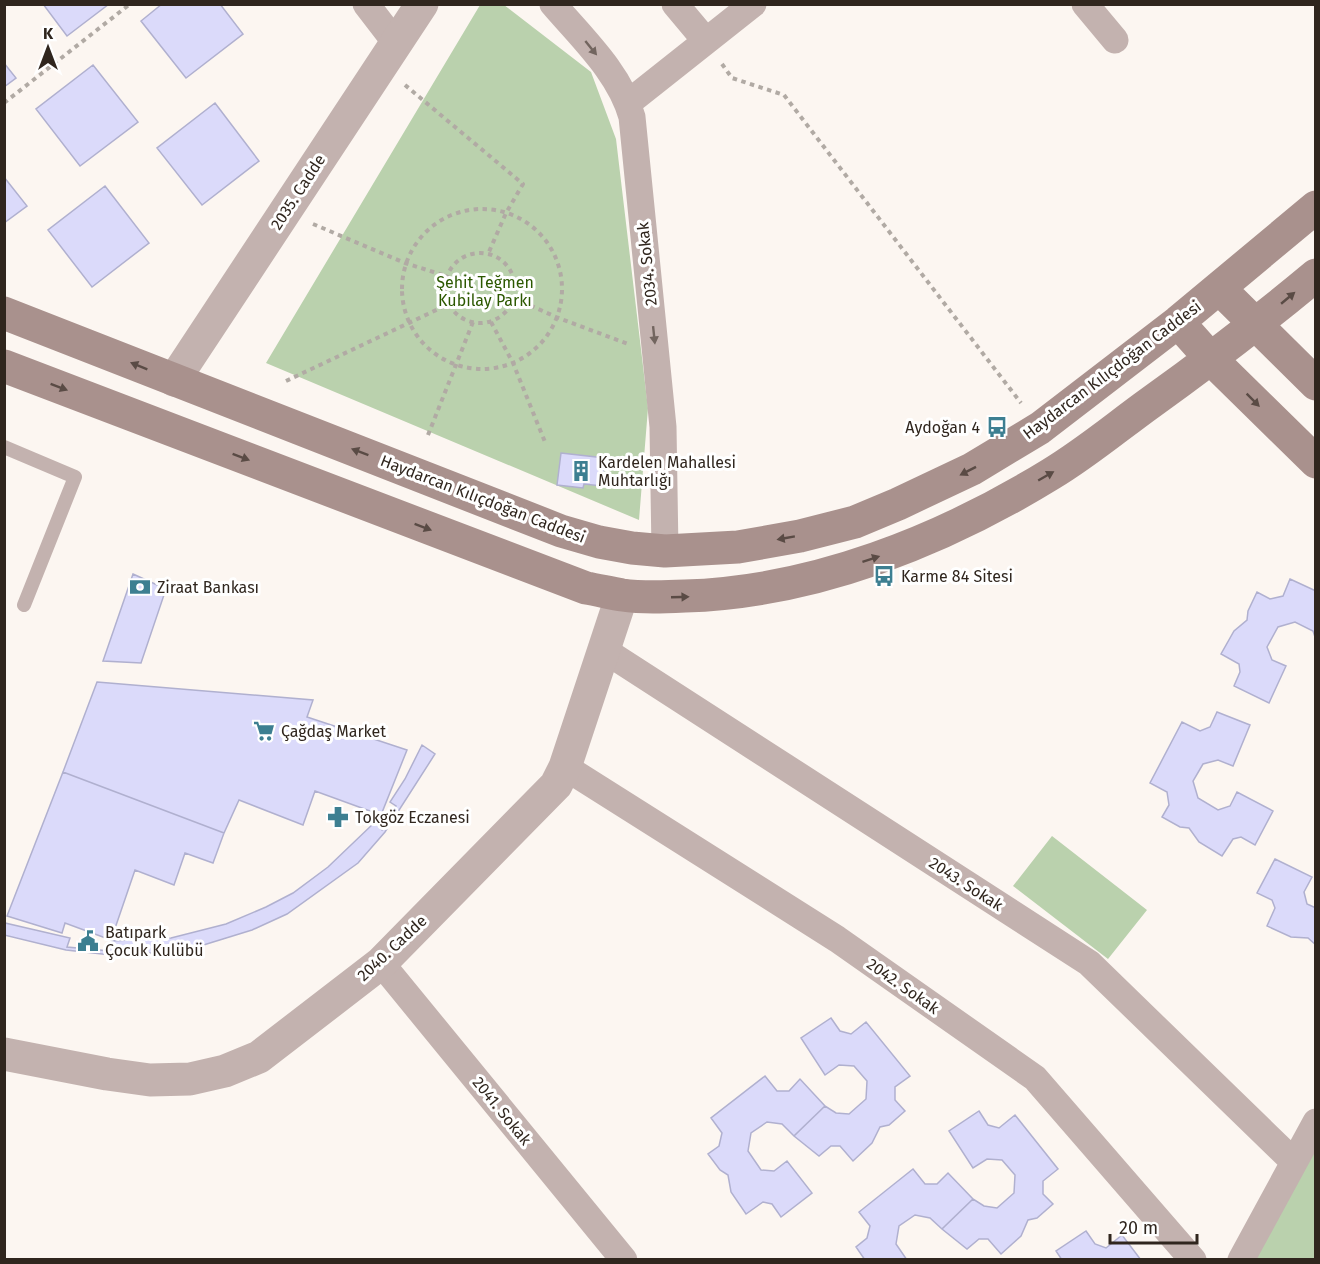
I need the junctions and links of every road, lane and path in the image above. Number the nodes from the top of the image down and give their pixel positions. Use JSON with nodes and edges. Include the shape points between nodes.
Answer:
{"nodes":[{"id":1,"x":130,"y":4,"type":"edge"},
{"id":2,"x":366,"y":4,"type":"edge"},
{"id":3,"x":422,"y":4,"type":"edge"},
{"id":4,"x":553,"y":4,"type":"edge"},
{"id":5,"x":675,"y":4,"type":"edge"},
{"id":6,"x":753,"y":4,"type":"edge"},
{"id":7,"x":1084,"y":4,"type":"edge"},
{"id":8,"x":1115,"y":40,"type":"dead end"},
{"id":9,"x":706,"y":41,"type":"junction"},
{"id":10,"x":389,"y":54,"type":"junction"},
{"id":11,"x":4,"y":103,"type":"edge"},
{"id":12,"x":628,"y":103,"type":"junction"},
{"id":13,"x":1316,"y":207,"type":"edge"},
{"id":14,"x":284,"y":212,"type":"junction"},
{"id":15,"x":506,"y":213,"type":"junction"},
{"id":16,"x":488,"y":254,"type":"junction"},
{"id":17,"x":405,"y":263,"type":"junction"},
{"id":18,"x":1316,"y":275,"type":"edge"},
{"id":19,"x":446,"y":276,"type":"junction"},
{"id":20,"x":1219,"y":288,"type":"junction"},
{"id":21,"x":514,"y":298,"type":"junction"},
{"id":22,"x":449,"y":304,"type":"junction"},
{"id":23,"x":4,"y":313,"type":"edge"},
{"id":24,"x":556,"y":317,"type":"junction"},
{"id":25,"x":473,"y":322,"type":"junction"},
{"id":26,"x":491,"y":322,"type":"junction"},
{"id":27,"x":1178,"y":322,"type":"junction"},
{"id":28,"x":410,"y":323,"type":"junction"},
{"id":29,"x":1256,"y":325,"type":"junction"},
{"id":30,"x":656,"y":354,"type":"junction"},
{"id":31,"x":1211,"y":359,"type":"junction"},
{"id":32,"x":513,"y":363,"type":"junction"},
{"id":33,"x":455,"y":364,"type":"junction"},
{"id":34,"x":4,"y":366,"type":"edge"},
{"id":35,"x":174,"y":380,"type":"junction"},
{"id":36,"x":286,"y":381,"type":"dead end"},
{"id":37,"x":1316,"y":384,"type":"edge"},
{"id":38,"x":1040,"y":428,"type":"junction"},
{"id":39,"x":428,"y":435,"type":"dead end"},
{"id":40,"x":544,"y":442,"type":"dead end"},
{"id":41,"x":4,"y":447,"type":"edge"},
{"id":42,"x":1316,"y":462,"type":"edge"},
{"id":43,"x":632,"y":548,"type":"junction"},
{"id":44,"x":665,"y":551,"type":"junction"},
{"id":45,"x":622,"y":595,"type":"junction"},
{"id":46,"x":24,"y":605,"type":"dead end"},
{"id":47,"x":604,"y":650,"type":"junction"},
{"id":48,"x":566,"y":767,"type":"junction"},
{"id":49,"x":381,"y":963,"type":"junction"},
{"id":50,"x":4,"y":1054,"type":"edge"},
{"id":51,"x":1316,"y":1122,"type":"edge"},
{"id":52,"x":1294,"y":1162,"type":"junction"},
{"id":53,"x":624,"y":1260,"type":"edge"},
{"id":54,"x":1193,"y":1260,"type":"edge"},
{"id":55,"x":1241,"y":1260,"type":"edge"}],
"edges":[{"from":1,"to":11,"type":"path"},
{"from":2,"to":10,"type":"street"},
{"from":3,"to":10,"type":"street","name":"2035. Cadde"},
{"from":4,"to":12,"type":"street","name":"2034. Sokak","one_way":true,"via":[[611,73]]},
{"from":5,"to":9,"type":"street"},
{"from":6,"to":9,"type":"street"},
{"from":7,"to":8,"type":"street"},
{"from":9,"to":12,"type":"street"},
{"from":9,"to":38,"type":"path","via":[[732,78],[784,95]]},
{"from":10,"to":14,"type":"street","name":"2035. Cadde"},
{"from":10,"to":15,"type":"path","via":[[523,184]]},
{"from":12,"to":30,"type":"street","name":"2034. Sokak","one_way":true},
{"from":13,"to":20,"type":"main road","name":"Haydarcan Kılıçdoğan Caddesi"},
{"from":14,"to":17,"type":"path"},
{"from":14,"to":35,"type":"street","name":"2035. Cadde"},
{"from":15,"to":16,"type":"path"},
{"from":15,"to":17,"type":"path","via":[[476,209],[453,214],[433,225],[416,242]]},
{"from":15,"to":24,"type":"path","via":[[541,235],[554,254],[562,276],[562,300]]},
{"from":16,"to":19,"type":"path","via":[[473,253],[462,258]]},
{"from":16,"to":21,"type":"path","via":[[497,256],[513,274]]},
{"from":17,"to":19,"type":"path"},
{"from":17,"to":28,"type":"path","via":[[401,287],[404,312]]},
{"from":29,"to":18,"type":"main road","one_way":true},
{"from":19,"to":22,"type":"path","via":[[444,287]]},
{"from":20,"to":27,"type":"main road","name":"Haydarcan Kılıçdoğan Caddesi"},
{"from":20,"to":29,"type":"main road"},
{"from":21,"to":24,"type":"path"},
{"from":21,"to":26,"type":"path","via":[[509,309]]},
{"from":22,"to":25,"type":"path","via":[[459,316]]},
{"from":22,"to":28,"type":"path"},
{"from":35,"to":23,"type":"main road","name":"Haydarcan Kılıçdoğan Caddesi","one_way":true},
{"from":24,"to":30,"type":"path"},
{"from":24,"to":32,"type":"path","via":[[541,344]]},
{"from":25,"to":26,"type":"path"},
{"from":25,"to":33,"type":"path"},
{"from":26,"to":32,"type":"path"},
{"from":27,"to":31,"type":"main road"},
{"from":27,"to":38,"type":"main road","name":"Haydarcan Kılıçdoğan Caddesi"},
{"from":28,"to":33,"type":"path","via":[[430,351]]},
{"from":28,"to":36,"type":"path"},
{"from":29,"to":31,"type":"main road"},
{"from":29,"to":37,"type":"main road"},
{"from":30,"to":44,"type":"street","name":"2034. Sokak","via":[[663,427]]},
{"from":31,"to":42,"type":"main road","one_way":true},
{"from":45,"to":31,"type":"main road","one_way":true,"via":[[715,595],[758,590],[890,553],[951,527],[1052,473]]},
{"from":32,"to":33,"type":"path","via":[[475,369]]},
{"from":32,"to":40,"type":"path"},
{"from":33,"to":39,"type":"path"},
{"from":34,"to":45,"type":"main road","one_way":true,"via":[[561,579]]},
{"from":43,"to":35,"type":"main road","name":"Haydarcan Kılıçdoğan Caddesi","one_way":true,"via":[[561,531]]},
{"from":38,"to":44,"type":"main road","name":"Haydarcan Kılıçdoğan Caddesi","one_way":true,"via":[[972,470],[855,522],[738,547]]},
{"from":41,"to":46,"type":"lane","via":[[75,477]]},
{"from":43,"to":44,"type":"main road","name":"Haydarcan Kılıçdoğan Caddesi"},
{"from":43,"to":45,"type":"main road"},
{"from":45,"to":47,"type":"street","name":"2040. Cadde"},
{"from":47,"to":48,"type":"street","name":"2040. Cadde"},
{"from":47,"to":52,"type":"street","name":"2043. Sokak","via":[[1089,963]]},
{"from":48,"to":49,"type":"street","name":"2040. Cadde","via":[[542,801]]},
{"from":48,"to":54,"type":"street","name":"2042. Sokak","via":[[837,939],[1035,1078]]},
{"from":49,"to":50,"type":"street","name":"2040. Cadde","via":[[259,1057],[225,1071],[190,1079],[150,1080]]},
{"from":49,"to":53,"type":"street","name":"2041. Sokak"},
{"from":51,"to":52,"type":"street"},
{"from":52,"to":55,"type":"street"}]}
